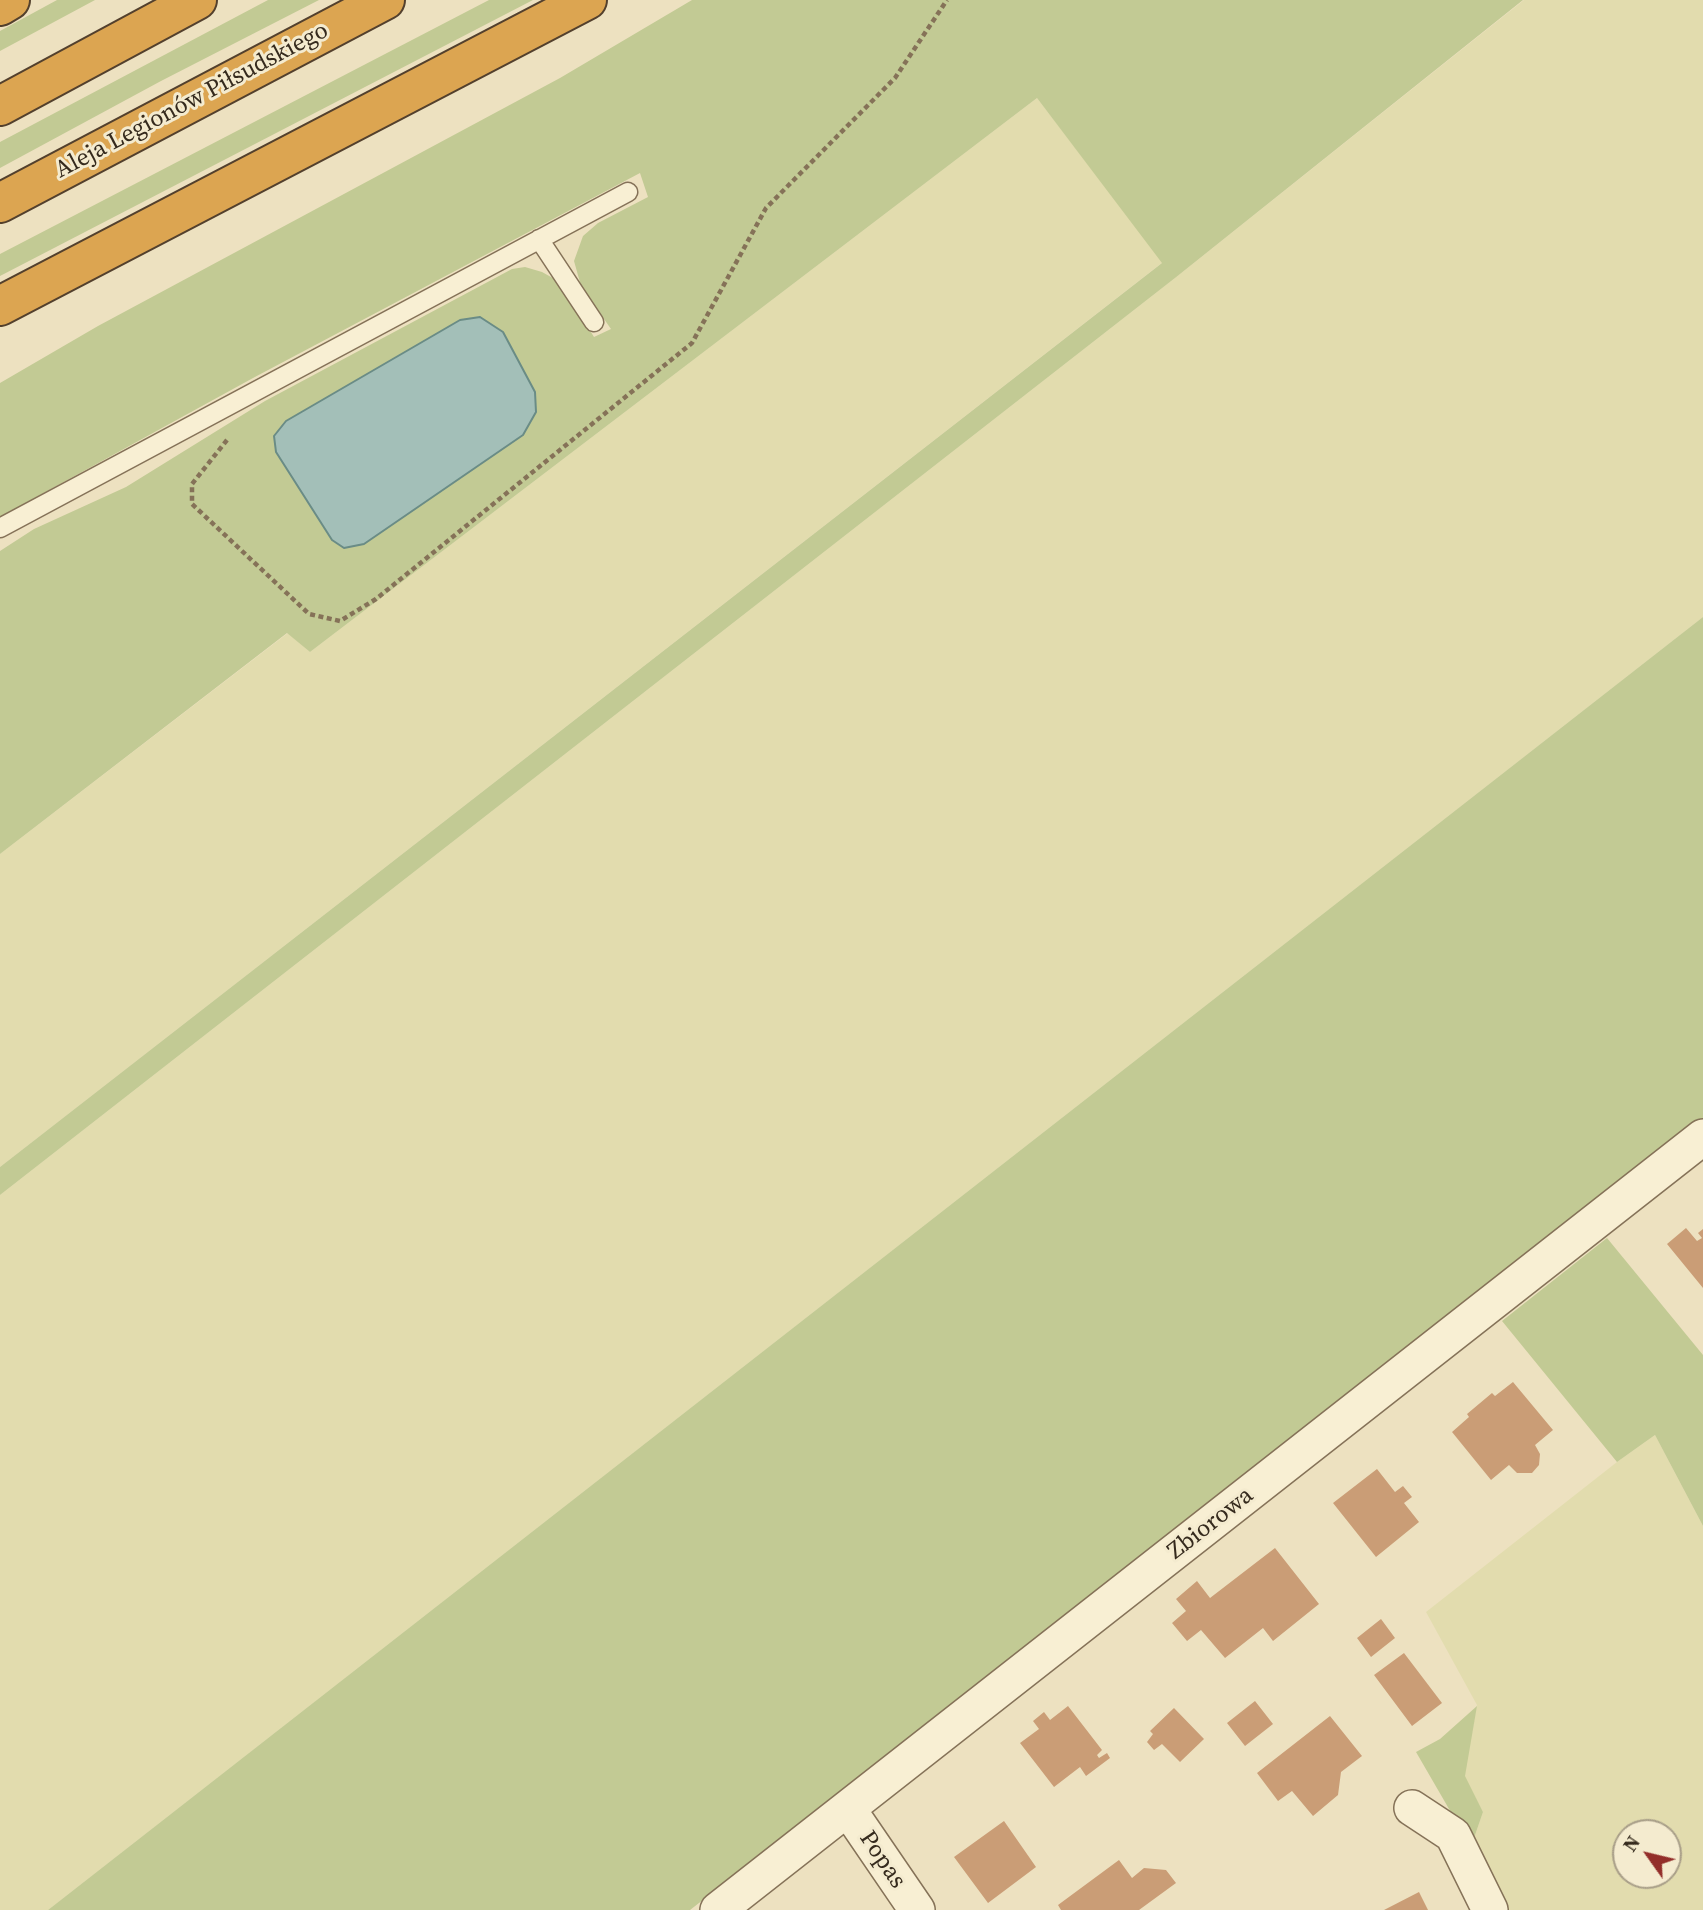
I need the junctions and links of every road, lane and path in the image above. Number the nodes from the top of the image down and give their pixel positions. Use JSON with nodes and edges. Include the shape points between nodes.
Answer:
{"nodes":[{"id":1,"x":10,"y":0,"type":"edge"},
{"id":2,"x":197,"y":0,"type":"edge"},
{"id":3,"x":385,"y":0,"type":"edge"},
{"id":4,"x":587,"y":0,"type":"edge"},
{"id":5,"x":947,"y":0,"type":"edge"},
{"id":6,"x":0,"y":6,"type":"edge"},
{"id":7,"x":0,"y":106,"type":"edge"},
{"id":8,"x":628,"y":192,"type":"dead end"},
{"id":9,"x":0,"y":203,"type":"edge"},
{"id":10,"x":539,"y":239,"type":"junction"},
{"id":11,"x":8,"y":303,"type":"edge"},
{"id":12,"x":594,"y":322,"type":"dead end"},
{"id":13,"x":226,"y":407,"type":"junction"},
{"id":14,"x":0,"y":528,"type":"edge"},
{"id":15,"x":1703,"y":1137,"type":"edge"},
{"id":16,"x":1412,"y":1808,"type":"dead end"},
{"id":17,"x":848,"y":1809,"type":"junction"},
{"id":18,"x":718,"y":1910,"type":"edge"},
{"id":19,"x":917,"y":1910,"type":"edge"},
{"id":20,"x":1490,"y":1910,"type":"edge"}],
"edges":[{"from":1,"to":6,"type":"highway"},
{"from":2,"to":7,"type":"highway"},
{"from":3,"to":9,"type":"highway","name":"Aleja Legionów Piłsudskiego"},
{"from":4,"to":11,"type":"highway"},
{"from":5,"to":13,"type":"path","via":[[895,78],[766,208],[692,343],[376,599],[340,621],[309,614],[192,504],[192,484],[233,432]]},
{"from":8,"to":10,"type":"lane"},
{"from":10,"to":12,"type":"lane"},
{"from":10,"to":13,"type":"lane"},
{"from":13,"to":14,"type":"lane"},
{"from":15,"to":17,"type":"street","name":"Zbiorowa"},
{"from":16,"to":20,"type":"street","via":[[1453,1835]]},
{"from":17,"to":18,"type":"street","name":"Zbiorowa"},
{"from":17,"to":19,"type":"street","name":"Popas"}]}
